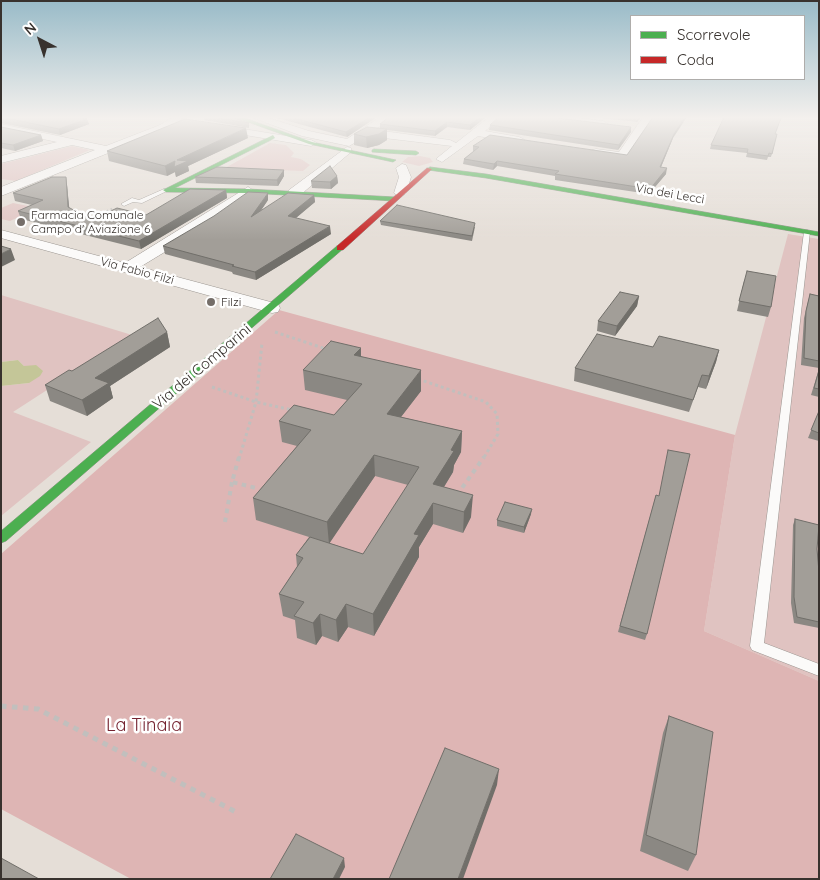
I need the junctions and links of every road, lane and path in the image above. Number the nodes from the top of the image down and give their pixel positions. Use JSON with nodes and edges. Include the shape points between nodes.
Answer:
{"nodes":[{"id":1,"x":88,"y":158,"type":"edge"},
{"id":2,"x":232,"y":158,"type":"edge"},
{"id":3,"x":339,"y":158,"type":"edge"},
{"id":4,"x":377,"y":158,"type":"edge"},
{"id":5,"x":399,"y":158,"type":"edge"},
{"id":6,"x":437,"y":158,"type":"edge"},
{"id":7,"x":447,"y":158,"type":"edge"},
{"id":8,"x":443,"y":161,"type":"junction"},
{"id":9,"x":398,"y":164,"type":"junction"},
{"id":10,"x":430,"y":169,"type":"junction"},
{"id":11,"x":486,"y":176,"type":"junction"},
{"id":12,"x":1,"y":181,"type":"edge"},
{"id":13,"x":23,"y":183,"type":"junction"},
{"id":14,"x":166,"y":190,"type":"junction"},
{"id":15,"x":248,"y":191,"type":"junction"},
{"id":16,"x":1,"y":192,"type":"edge"},
{"id":17,"x":294,"y":193,"type":"junction"},
{"id":18,"x":397,"y":196,"type":"junction"},
{"id":19,"x":124,"y":204,"type":"joint"},
{"id":20,"x":80,"y":224,"type":"edge"},
{"id":21,"x":807,"y":232,"type":"junction"},
{"id":22,"x":1,"y":234,"type":"edge"},
{"id":23,"x":819,"y":234,"type":"edge"},
{"id":24,"x":128,"y":268,"type":"junction"},
{"id":25,"x":272,"y":308,"type":"junction"},
{"id":26,"x":273,"y":332,"type":"dead end"},
{"id":27,"x":263,"y":338,"type":"dead end"},
{"id":28,"x":328,"y":350,"type":"edge"},
{"id":29,"x":411,"y":377,"type":"edge"},
{"id":30,"x":188,"y":378,"type":"junction"},
{"id":31,"x":256,"y":402,"type":"junction"},
{"id":32,"x":300,"y":411,"type":"edge"},
{"id":33,"x":232,"y":482,"type":"junction"},
{"id":34,"x":256,"y":488,"type":"dead end"},
{"id":35,"x":456,"y":496,"type":"edge"},
{"id":36,"x":224,"y":522,"type":"dead end"},
{"id":37,"x":1,"y":538,"type":"edge"},
{"id":38,"x":819,"y":670,"type":"edge"},
{"id":39,"x":1,"y":706,"type":"edge"},
{"id":40,"x":236,"y":812,"type":"dead end"}],
"edges":[{"from":1,"to":13,"type":"street"},
{"from":2,"to":14,"type":"street"},
{"from":3,"to":17,"type":"street"},
{"from":4,"to":9,"type":"street"},
{"from":5,"to":9,"type":"street"},
{"from":6,"to":8,"type":"street","name":"Via dei Lecci"},
{"from":7,"to":8,"type":"street"},
{"from":8,"to":10,"type":"street"},
{"from":8,"to":11,"type":"street","name":"Via dei Lecci"},
{"from":9,"to":10,"type":"street","name":"Via dei Lecci"},
{"from":9,"to":18,"type":"street","via":[[405,177]]},
{"from":10,"to":11,"type":"street","name":"Via dei Lecci"},
{"from":10,"to":18,"type":"street","name":"Via dei Comparini"},
{"from":11,"to":21,"type":"street","name":"Via dei Lecci"},
{"from":12,"to":13,"type":"street"},
{"from":13,"to":16,"type":"street"},
{"from":14,"to":15,"type":"street"},
{"from":14,"to":19,"type":"lane","via":[[140,202],[132,200]]},
{"from":15,"to":17,"type":"street"},
{"from":15,"to":24,"type":"street","via":[[209,219]]},
{"from":17,"to":18,"type":"street"},
{"from":18,"to":25,"type":"street","name":"Via dei Comparini"},
{"from":19,"to":20,"type":"path"},
{"from":21,"to":23,"type":"street","name":"Via dei Lecci"},
{"from":21,"to":38,"type":"lane","via":[[757,646]]},
{"from":22,"to":24,"type":"street","name":"Via Fabio Filzi"},
{"from":24,"to":25,"type":"street","name":"Via Fabio Filzi"},
{"from":25,"to":30,"type":"street","name":"Via dei Comparini"},
{"from":26,"to":28,"type":"path"},
{"from":27,"to":31,"type":"path"},
{"from":29,"to":35,"type":"path","via":[[486,402],[497,414],[498,434]]},
{"from":30,"to":31,"type":"path"},
{"from":30,"to":37,"type":"street","name":"Via dei Comparini"},
{"from":31,"to":32,"type":"path"},
{"from":31,"to":33,"type":"path"},
{"from":33,"to":34,"type":"path"},
{"from":33,"to":36,"type":"path"},
{"from":39,"to":40,"type":"path","via":[[38,709]]}]}
